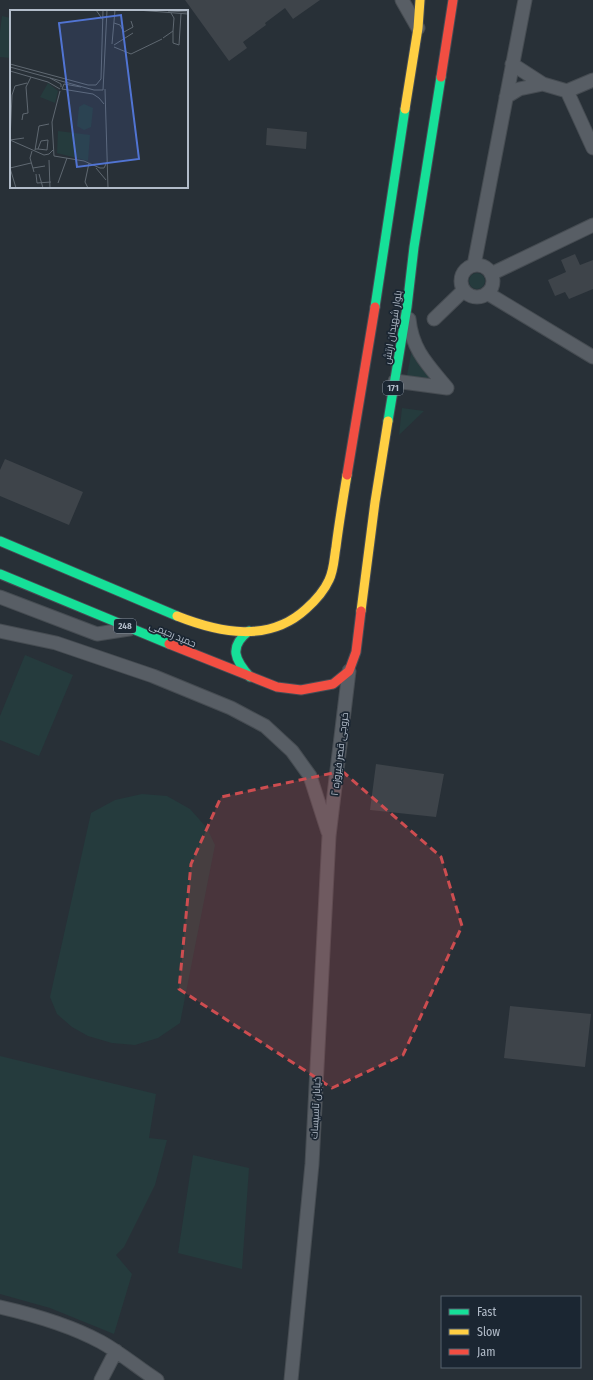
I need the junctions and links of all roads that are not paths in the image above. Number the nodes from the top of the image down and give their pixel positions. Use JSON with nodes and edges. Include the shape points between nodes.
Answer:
{"nodes":[{"id":1,"x":402,"y":0,"type":"edge"},
{"id":2,"x":420,"y":0,"type":"edge"},
{"id":3,"x":453,"y":0,"type":"edge"},
{"id":4,"x":525,"y":0,"type":"edge"},
{"id":5,"x":418,"y":28,"type":"junction"},
{"id":6,"x":512,"y":64,"type":"junction"},
{"id":7,"x":593,"y":80,"type":"edge"},
{"id":8,"x":543,"y":84,"type":"junction"},
{"id":9,"x":567,"y":91,"type":"junction"},
{"id":10,"x":506,"y":97,"type":"junction"},
{"id":11,"x":593,"y":148,"type":"edge"},
{"id":12,"x":593,"y":225,"type":"edge"},
{"id":13,"x":474,"y":265,"type":"junction"},
{"id":14,"x":491,"y":274,"type":"junction"},
{"id":15,"x":464,"y":290,"type":"junction"},
{"id":16,"x":487,"y":293,"type":"junction"},
{"id":17,"x":407,"y":307,"type":"junction"},
{"id":18,"x":434,"y":319,"type":"dead end"},
{"id":19,"x":593,"y":357,"type":"edge"},
{"id":20,"x":395,"y":381,"type":"junction"},
{"id":21,"x":0,"y":541,"type":"edge"},
{"id":22,"x":348,"y":543,"type":"dead end"},
{"id":23,"x":359,"y":545,"type":"dead end"},
{"id":24,"x":368,"y":555,"type":"junction"},
{"id":25,"x":334,"y":557,"type":"junction"},
{"id":26,"x":0,"y":574,"type":"edge"},
{"id":27,"x":0,"y":597,"type":"edge"},
{"id":28,"x":131,"y":628,"type":"junction"},
{"id":29,"x":0,"y":631,"type":"edge"},
{"id":30,"x":249,"y":631,"type":"junction"},
{"id":31,"x":350,"y":672,"type":"junction"},
{"id":32,"x":250,"y":677,"type":"junction"},
{"id":33,"x":329,"y":836,"type":"junction"},
{"id":34,"x":0,"y":1307,"type":"edge"},
{"id":35,"x":116,"y":1351,"type":"junction"},
{"id":36,"x":141,"y":1370,"type":"junction"},
{"id":37,"x":102,"y":1380,"type":"edge"},
{"id":38,"x":152,"y":1380,"type":"edge"},
{"id":39,"x":157,"y":1380,"type":"edge"},
{"id":40,"x":290,"y":1380,"type":"edge"}],
"edges":[{"from":1,"to":5,"type":"street"},
{"from":2,"to":5,"type":"main road","name":"بلوار شهیدان ارتش"},
{"from":3,"to":17,"type":"main road","name":"بلوار شهیدان ارتش","number":"171"},
{"from":4,"to":6,"type":"street"},
{"from":5,"to":25,"type":"main road","name":"بلوار شهیدان ارتش"},
{"from":6,"to":8,"type":"street"},
{"from":6,"to":10,"type":"street"},
{"from":7,"to":9,"type":"street"},
{"from":8,"to":9,"type":"street"},
{"from":8,"to":10,"type":"street","via":[[519,89]]},
{"from":9,"to":11,"type":"street"},
{"from":10,"to":13,"type":"street"},
{"from":12,"to":14,"type":"street"},
{"from":13,"to":14,"type":"street","via":[[484,266]]},
{"from":13,"to":15,"type":"street","via":[[462,275]]},
{"from":14,"to":16,"type":"street","via":[[492,284]]},
{"from":15,"to":16,"type":"street","via":[[478,297]]},
{"from":15,"to":18,"type":"street"},
{"from":16,"to":19,"type":"street"},
{"from":17,"to":20,"type":"main road","name":"بلوار شهیدان ارتش","number":"171"},
{"from":17,"to":20,"type":"street","via":[[409,327],[416,347],[447,388]]},
{"from":20,"to":24,"type":"main road","name":"بلوار شهیدان ارتش","number":"171"},
{"from":21,"to":30,"type":"main road","name":"حمید رحیمی","via":[[195,623],[215,629]]},
{"from":22,"to":25,"type":"main road","via":[[342,546]]},
{"from":23,"to":24,"type":"main road"},
{"from":24,"to":31,"type":"main road","name":"بلوار شهیدان ارتش","number":"171","via":[[356,652]]},
{"from":25,"to":30,"type":"main road","name":"بلوار شهیدان ارتش","via":[[330,580],[316,601],[297,616],[270,629]]},
{"from":26,"to":28,"type":"main road","name":"حمید رحیمی","number":"248"},
{"from":27,"to":28,"type":"street","via":[[97,634]]},
{"from":28,"to":32,"type":"main road","name":"حمید رحیمی","number":"248"},
{"from":29,"to":33,"type":"street","via":[[56,643],[153,676],[231,708],[265,726],[292,751],[310,776]]},
{"from":30,"to":32,"type":"main road","via":[[237,641],[234,650],[242,668]]},
{"from":31,"to":32,"type":"main road","via":[[333,684],[301,690],[277,687]]},
{"from":31,"to":33,"type":"street","name":"خروجی قصر فیروزه ۲"},
{"from":33,"to":40,"type":"street","name":"خیابان تاسیسات","via":[[312,1164]]},
{"from":34,"to":35,"type":"street","via":[[28,1313],[77,1331]]},
{"from":35,"to":36,"type":"street"},
{"from":35,"to":37,"type":"street"},
{"from":36,"to":38,"type":"street"},
{"from":36,"to":39,"type":"street"}]}
